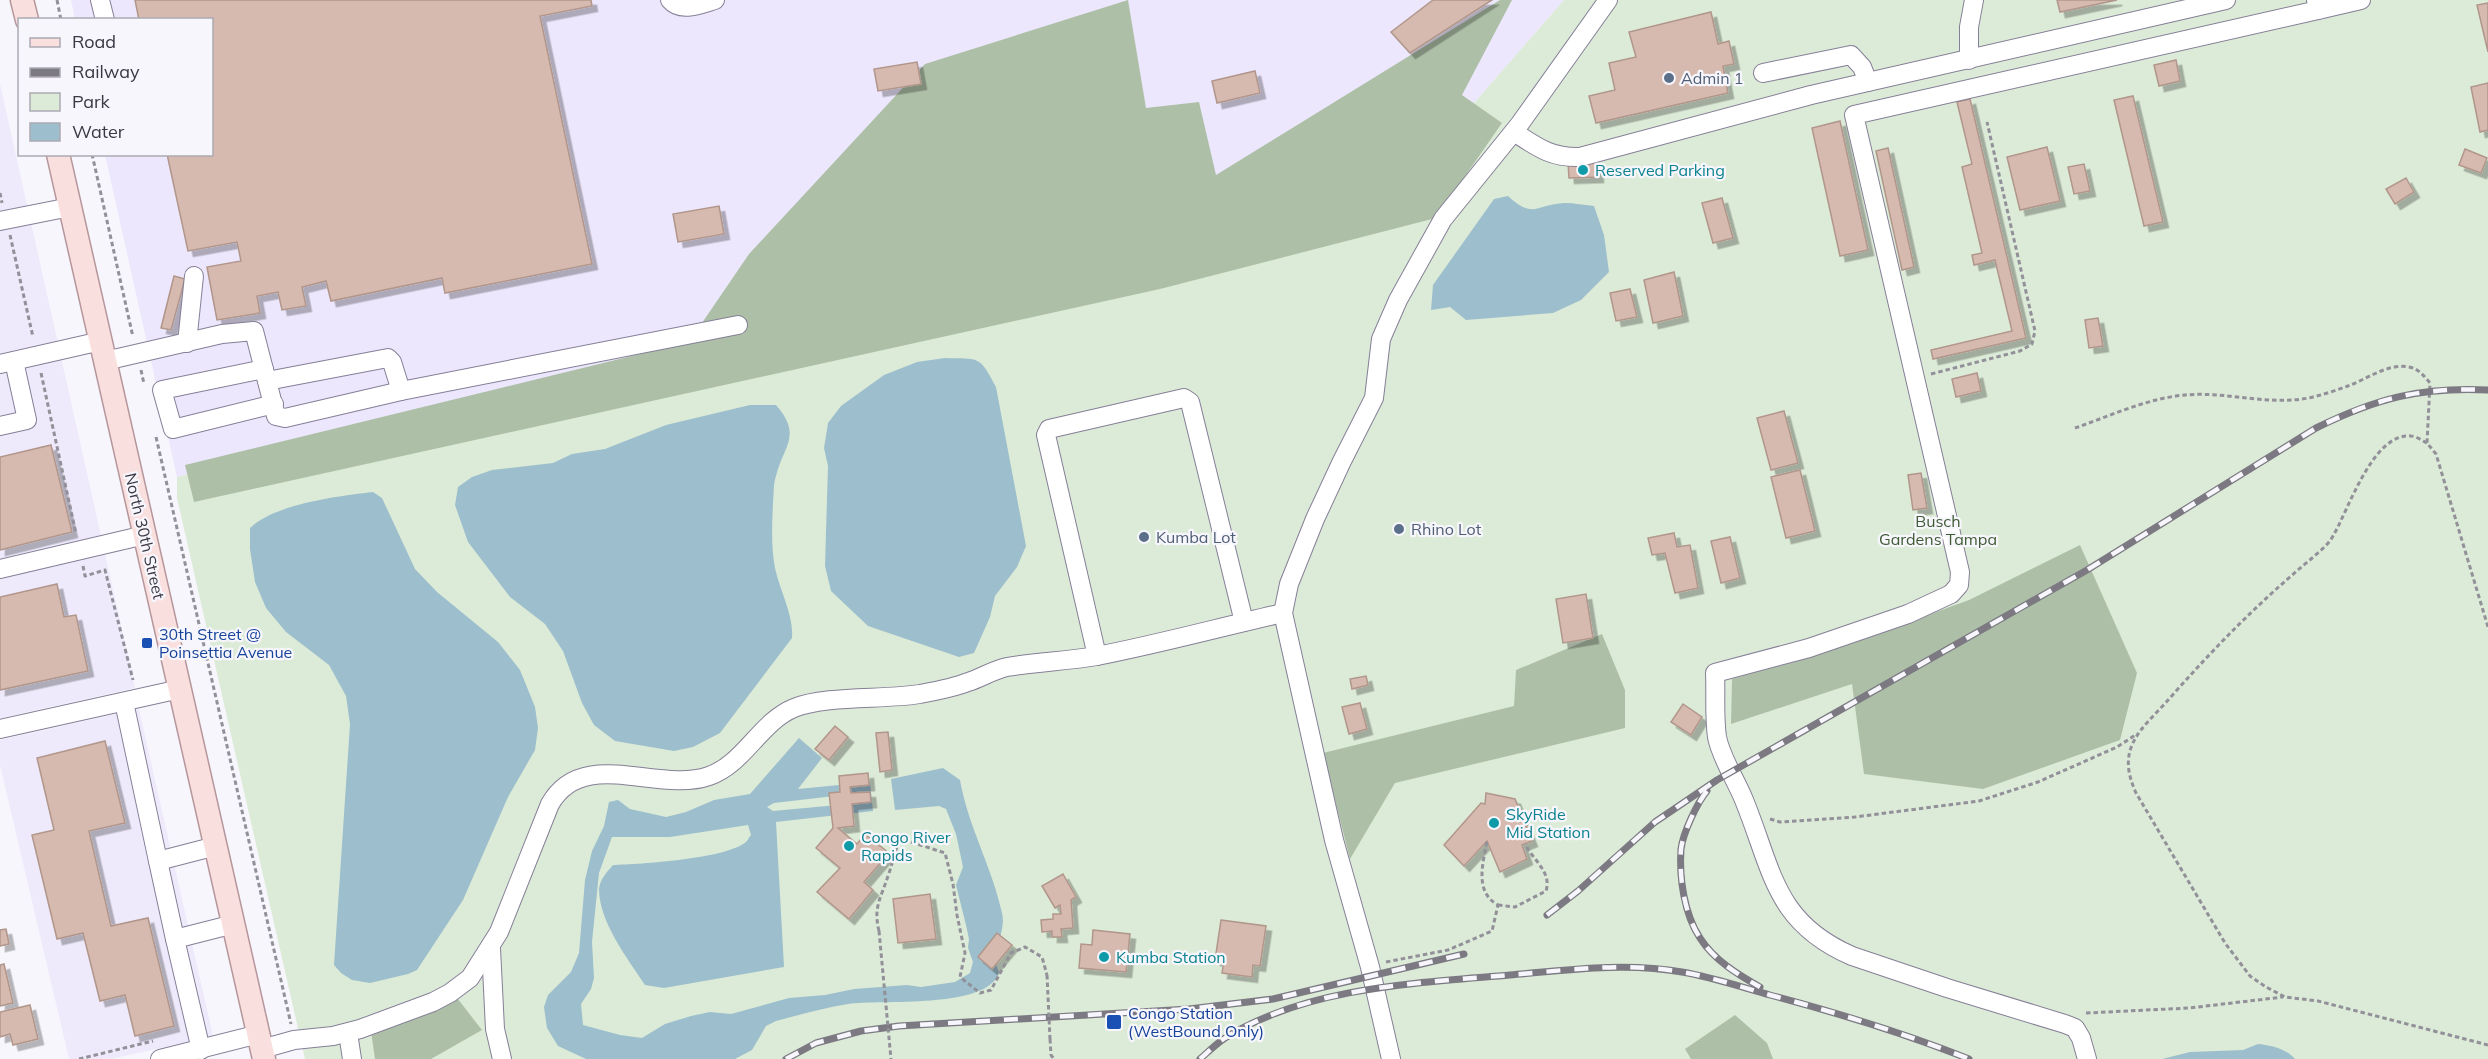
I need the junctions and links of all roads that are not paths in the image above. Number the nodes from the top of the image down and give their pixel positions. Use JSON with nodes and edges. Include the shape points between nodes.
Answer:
{"nodes":[{"id":1,"x":22,"y":0,"type":"edge"},
{"id":2,"x":100,"y":0,"type":"edge"},
{"id":3,"x":670,"y":0,"type":"edge"},
{"id":4,"x":715,"y":0,"type":"edge"},
{"id":5,"x":1608,"y":0,"type":"edge"},
{"id":6,"x":1974,"y":0,"type":"edge"},
{"id":7,"x":2226,"y":0,"type":"edge"},
{"id":8,"x":2361,"y":0,"type":"edge"},
{"id":9,"x":2317,"y":5,"type":"edge"},
{"id":10,"x":26,"y":18,"type":"edge"},
{"id":11,"x":104,"y":18,"type":"edge"},
{"id":12,"x":1969,"y":60,"type":"junction"},
{"id":13,"x":1762,"y":74,"type":"dead end"},
{"id":14,"x":1868,"y":82,"type":"junction"},
{"id":15,"x":1514,"y":132,"type":"junction"},
{"id":16,"x":58,"y":156,"type":"edge"},
{"id":17,"x":70,"y":207,"type":"junction"},
{"id":18,"x":3,"y":221,"type":"edge"},
{"id":19,"x":194,"y":276,"type":"dead end"},
{"id":20,"x":738,"y":325,"type":"dead end"},
{"id":21,"x":187,"y":343,"type":"junction"},
{"id":22,"x":103,"y":351,"type":"junction"},
{"id":23,"x":7,"y":362,"type":"edge"},
{"id":24,"x":266,"y":375,"type":"junction"},
{"id":25,"x":401,"y":391,"type":"junction"},
{"id":26,"x":274,"y":404,"type":"junction"},
{"id":27,"x":0,"y":426,"type":"edge"},
{"id":28,"x":145,"y":535,"type":"junction"},
{"id":29,"x":0,"y":569,"type":"edge"},
{"id":30,"x":1283,"y":613,"type":"junction"},
{"id":31,"x":1244,"y":622,"type":"junction"},
{"id":32,"x":1097,"y":656,"type":"junction"},
{"id":33,"x":180,"y":689,"type":"junction"},
{"id":34,"x":124,"y":702,"type":"junction"},
{"id":35,"x":0,"y":729,"type":"edge"},
{"id":36,"x":216,"y":846,"type":"junction"},
{"id":37,"x":158,"y":861,"type":"junction"},
{"id":38,"x":234,"y":924,"type":"junction"},
{"id":39,"x":175,"y":939,"type":"junction"},
{"id":40,"x":491,"y":948,"type":"junction"},
{"id":41,"x":348,"y":1033,"type":"junction"},
{"id":42,"x":262,"y":1047,"type":"edge"},
{"id":43,"x":201,"y":1050,"type":"junction"},
{"id":44,"x":160,"y":1059,"type":"edge"},
{"id":45,"x":352,"y":1059,"type":"edge"},
{"id":46,"x":502,"y":1059,"type":"edge"},
{"id":47,"x":1391,"y":1059,"type":"edge"},
{"id":48,"x":2087,"y":1059,"type":"edge"}],
"edges":[{"from":1,"to":10,"type":"main road"},
{"from":2,"to":11,"type":"street"},
{"from":3,"to":4,"type":"street","via":[[687,7]]},
{"from":5,"to":15,"type":"street"},
{"from":6,"to":12,"type":"street"},
{"from":7,"to":12,"type":"street"},
{"from":8,"to":9,"type":"street"},
{"from":9,"to":48,"type":"street","via":[[1854,115],[1960,572],[1959,585],[1951,594],[1908,614],[1809,648],[1715,673],[1717,738],[1779,894],[1801,923],[1834,948],[1852,956],[2065,1024],[2081,1038]]},
{"from":12,"to":14,"type":"street"},
{"from":13,"to":14,"type":"street","via":[[1851,55]]},
{"from":14,"to":15,"type":"street","via":[[1580,157],[1561,158],[1547,153]]},
{"from":15,"to":30,"type":"street","via":[[1443,219],[1398,300],[1382,339],[1374,398],[1315,519],[1289,584]]},
{"from":16,"to":17,"type":"main road","name":"North 30th Street"},
{"from":17,"to":18,"type":"street"},
{"from":17,"to":22,"type":"main road","name":"North 30th Street"},
{"from":19,"to":21,"type":"street"},
{"from":20,"to":25,"type":"street"},
{"from":21,"to":22,"type":"street","via":[[137,355]]},
{"from":21,"to":24,"type":"street","via":[[254,331]]},
{"from":22,"to":23,"type":"street"},
{"from":22,"to":28,"type":"main road","name":"North 30th Street"},
{"from":23,"to":27,"type":"street","via":[[27,420]]},
{"from":24,"to":25,"type":"street","via":[[388,358]]},
{"from":24,"to":26,"type":"street"},
{"from":24,"to":26,"type":"street","via":[[162,390],[173,429]]},
{"from":25,"to":26,"type":"street","via":[[285,418],[276,416]]},
{"from":28,"to":29,"type":"street"},
{"from":28,"to":33,"type":"main road","name":"North 30th Street"},
{"from":30,"to":31,"type":"street"},
{"from":30,"to":47,"type":"street","via":[[1334,840]]},
{"from":31,"to":32,"type":"street"},
{"from":31,"to":32,"type":"street","via":[[1190,402],[1184,398],[1049,429],[1046,435]]},
{"from":32,"to":40,"type":"street","via":[[1005,668],[921,694],[806,704],[780,716],[739,758],[708,776],[675,781],[596,773],[573,780],[556,793],[550,804]]},
{"from":33,"to":34,"type":"street"},
{"from":33,"to":36,"type":"main road","name":"North 30th Street"},
{"from":34,"to":35,"type":"street"},
{"from":34,"to":37,"type":"street"},
{"from":36,"to":37,"type":"street"},
{"from":36,"to":38,"type":"main road","name":"North 30th Street"},
{"from":37,"to":39,"type":"street"},
{"from":38,"to":39,"type":"street"},
{"from":38,"to":42,"type":"main road","name":"North 30th Street"},
{"from":39,"to":43,"type":"street"},
{"from":40,"to":41,"type":"street","via":[[470,978],[450,993]]},
{"from":40,"to":46,"type":"street","via":[[495,1029]]},
{"from":41,"to":42,"type":"street"},
{"from":41,"to":45,"type":"street"},
{"from":42,"to":43,"type":"street"},
{"from":43,"to":44,"type":"street"}]}
